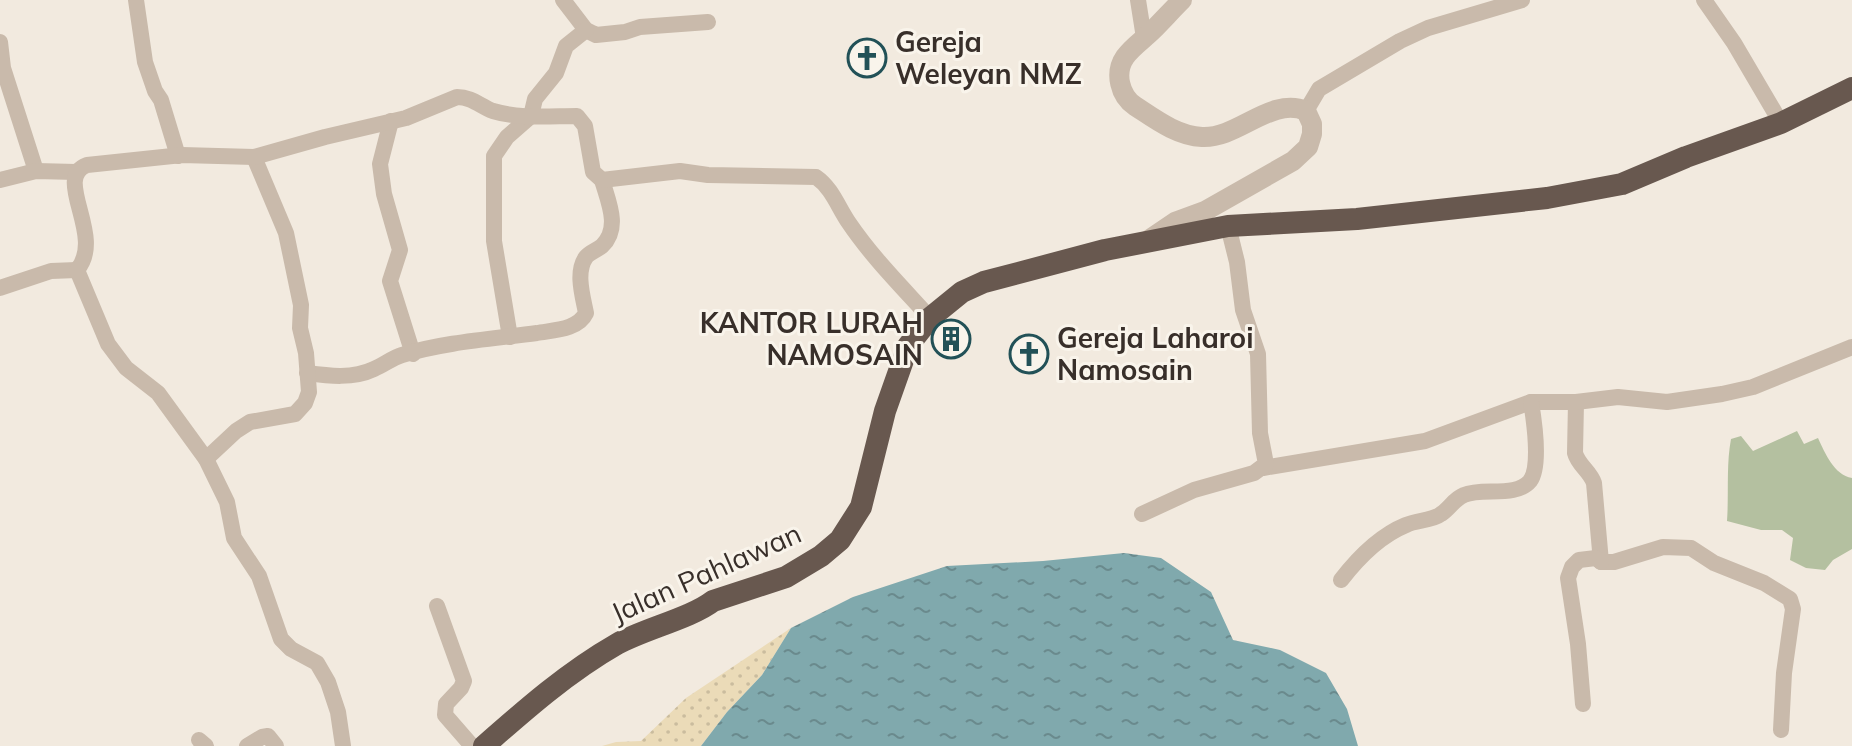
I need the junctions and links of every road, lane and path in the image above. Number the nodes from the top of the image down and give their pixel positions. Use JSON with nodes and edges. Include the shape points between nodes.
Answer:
{"nodes":[{"id":1,"x":136,"y":0,"type":"edge"},
{"id":2,"x":563,"y":0,"type":"edge"},
{"id":3,"x":1138,"y":0,"type":"edge"},
{"id":4,"x":1182,"y":0,"type":"edge"},
{"id":5,"x":1522,"y":0,"type":"edge"},
{"id":6,"x":1704,"y":0,"type":"edge"},
{"id":7,"x":708,"y":22,"type":"dead end"},
{"id":8,"x":586,"y":30,"type":"junction"},
{"id":9,"x":1144,"y":38,"type":"junction"},
{"id":10,"x":0,"y":44,"type":"edge"},
{"id":11,"x":1852,"y":88,"type":"edge"},
{"id":12,"x":1306,"y":111,"type":"junction"},
{"id":13,"x":531,"y":116,"type":"junction"},
{"id":14,"x":391,"y":121,"type":"junction"},
{"id":15,"x":1781,"y":123,"type":"junction"},
{"id":16,"x":178,"y":156,"type":"junction"},
{"id":17,"x":254,"y":157,"type":"junction"},
{"id":18,"x":36,"y":171,"type":"junction"},
{"id":19,"x":76,"y":172,"type":"junction"},
{"id":20,"x":0,"y":180,"type":"edge"},
{"id":21,"x":602,"y":180,"type":"junction"},
{"id":22,"x":1228,"y":226,"type":"junction"},
{"id":23,"x":1147,"y":241,"type":"junction"},
{"id":24,"x":77,"y":270,"type":"junction"},
{"id":25,"x":0,"y":288,"type":"edge"},
{"id":26,"x":930,"y":318,"type":"junction"},
{"id":27,"x":510,"y":337,"type":"junction"},
{"id":28,"x":1852,"y":347,"type":"edge"},
{"id":29,"x":413,"y":354,"type":"junction"},
{"id":30,"x":307,"y":373,"type":"junction"},
{"id":31,"x":1531,"y":402,"type":"junction"},
{"id":32,"x":1576,"y":402,"type":"junction"},
{"id":33,"x":206,"y":459,"type":"junction"},
{"id":34,"x":1263,"y":468,"type":"junction"},
{"id":35,"x":1142,"y":514,"type":"dead end"},
{"id":36,"x":1601,"y":562,"type":"junction"},
{"id":37,"x":1341,"y":580,"type":"dead end"},
{"id":38,"x":437,"y":606,"type":"dead end"},
{"id":39,"x":1583,"y":704,"type":"dead end"},
{"id":40,"x":1781,"y":730,"type":"dead end"},
{"id":41,"x":247,"y":746,"type":"edge"},
{"id":42,"x":276,"y":746,"type":"edge"},
{"id":43,"x":343,"y":746,"type":"edge"},
{"id":44,"x":472,"y":746,"type":"edge"},
{"id":45,"x":484,"y":746,"type":"edge"}],
"edges":[{"from":1,"to":16,"type":"street","via":[[145,62]]},
{"from":2,"to":8,"type":"street"},
{"from":3,"to":9,"type":"street"},
{"from":4,"to":9,"type":"street"},
{"from":5,"to":12,"type":"street","via":[[1400,41],[1327,83]]},
{"from":6,"to":15,"type":"street"},
{"from":7,"to":8,"type":"street","via":[[640,27],[605,36]]},
{"from":8,"to":13,"type":"street","via":[[566,46],[556,73],[535,99]]},
{"from":9,"to":12,"type":"street","via":[[1125,57],[1122,91],[1129,102],[1162,124],[1186,134],[1216,137],[1283,108]]},
{"from":10,"to":18,"type":"street"},
{"from":11,"to":15,"type":"highway","name":"Jalan Pahlawan"},
{"from":12,"to":23,"type":"street","via":[[1312,134],[1308,147],[1293,161]]},
{"from":13,"to":14,"type":"street","via":[[491,110],[457,97]]},
{"from":13,"to":21,"type":"street","via":[[577,116],[585,126],[593,172]]},
{"from":13,"to":27,"type":"street","via":[[507,137],[493,165],[494,241]]},
{"from":14,"to":17,"type":"street"},
{"from":14,"to":29,"type":"street","via":[[380,164],[400,250],[390,281]]},
{"from":15,"to":22,"type":"highway","name":"Jalan Pahlawan","via":[[1622,184],[1357,219]]},
{"from":16,"to":17,"type":"street"},
{"from":16,"to":19,"type":"street","via":[[87,165]]},
{"from":17,"to":30,"type":"street","via":[[286,233],[301,305]]},
{"from":18,"to":19,"type":"street"},
{"from":18,"to":20,"type":"street"},
{"from":19,"to":24,"type":"street","via":[[74,185],[88,248]]},
{"from":21,"to":26,"type":"street","via":[[680,171],[816,177],[828,186],[875,257]]},
{"from":21,"to":27,"type":"street","via":[[612,228],[604,245],[584,261],[583,320]]},
{"from":22,"to":23,"type":"highway","name":"Jalan Pahlawan"},
{"from":22,"to":34,"type":"street","via":[[1243,310],[1258,354]]},
{"from":23,"to":26,"type":"highway","name":"Jalan Pahlawan","via":[[984,282]]},
{"from":24,"to":25,"type":"street","via":[[51,271]]},
{"from":24,"to":33,"type":"street","via":[[108,344],[126,368],[158,393]]},
{"from":26,"to":45,"type":"highway","name":"Jalan Pahlawan","via":[[908,346],[861,507],[840,540],[786,577],[713,601],[610,648],[576,669]]},
{"from":27,"to":29,"type":"street"},
{"from":28,"to":32,"type":"street","via":[[1722,394],[1667,402],[1618,397]]},
{"from":29,"to":30,"type":"street","via":[[360,374]]},
{"from":30,"to":33,"type":"street","via":[[309,392],[295,414],[250,422]]},
{"from":31,"to":32,"type":"street"},
{"from":31,"to":34,"type":"street","via":[[1433,439]]},
{"from":31,"to":37,"type":"street","via":[[1535,453],[1529,482],[1464,495],[1440,515],[1404,525],[1371,546]]},
{"from":32,"to":36,"type":"street","via":[[1575,453],[1594,483]]},
{"from":33,"to":43,"type":"street","via":[[227,502],[234,538],[259,576],[281,639],[317,663],[328,682]]},
{"from":34,"to":35,"type":"street"},
{"from":36,"to":39,"type":"street","via":[[1579,560],[1568,578]]},
{"from":36,"to":40,"type":"street","via":[[1663,547],[1691,548],[1787,595],[1793,609]]},
{"from":38,"to":44,"type":"street","via":[[464,681],[446,704],[445,715]]},
{"from":41,"to":42,"type":"street","via":[[268,736]]}]}
